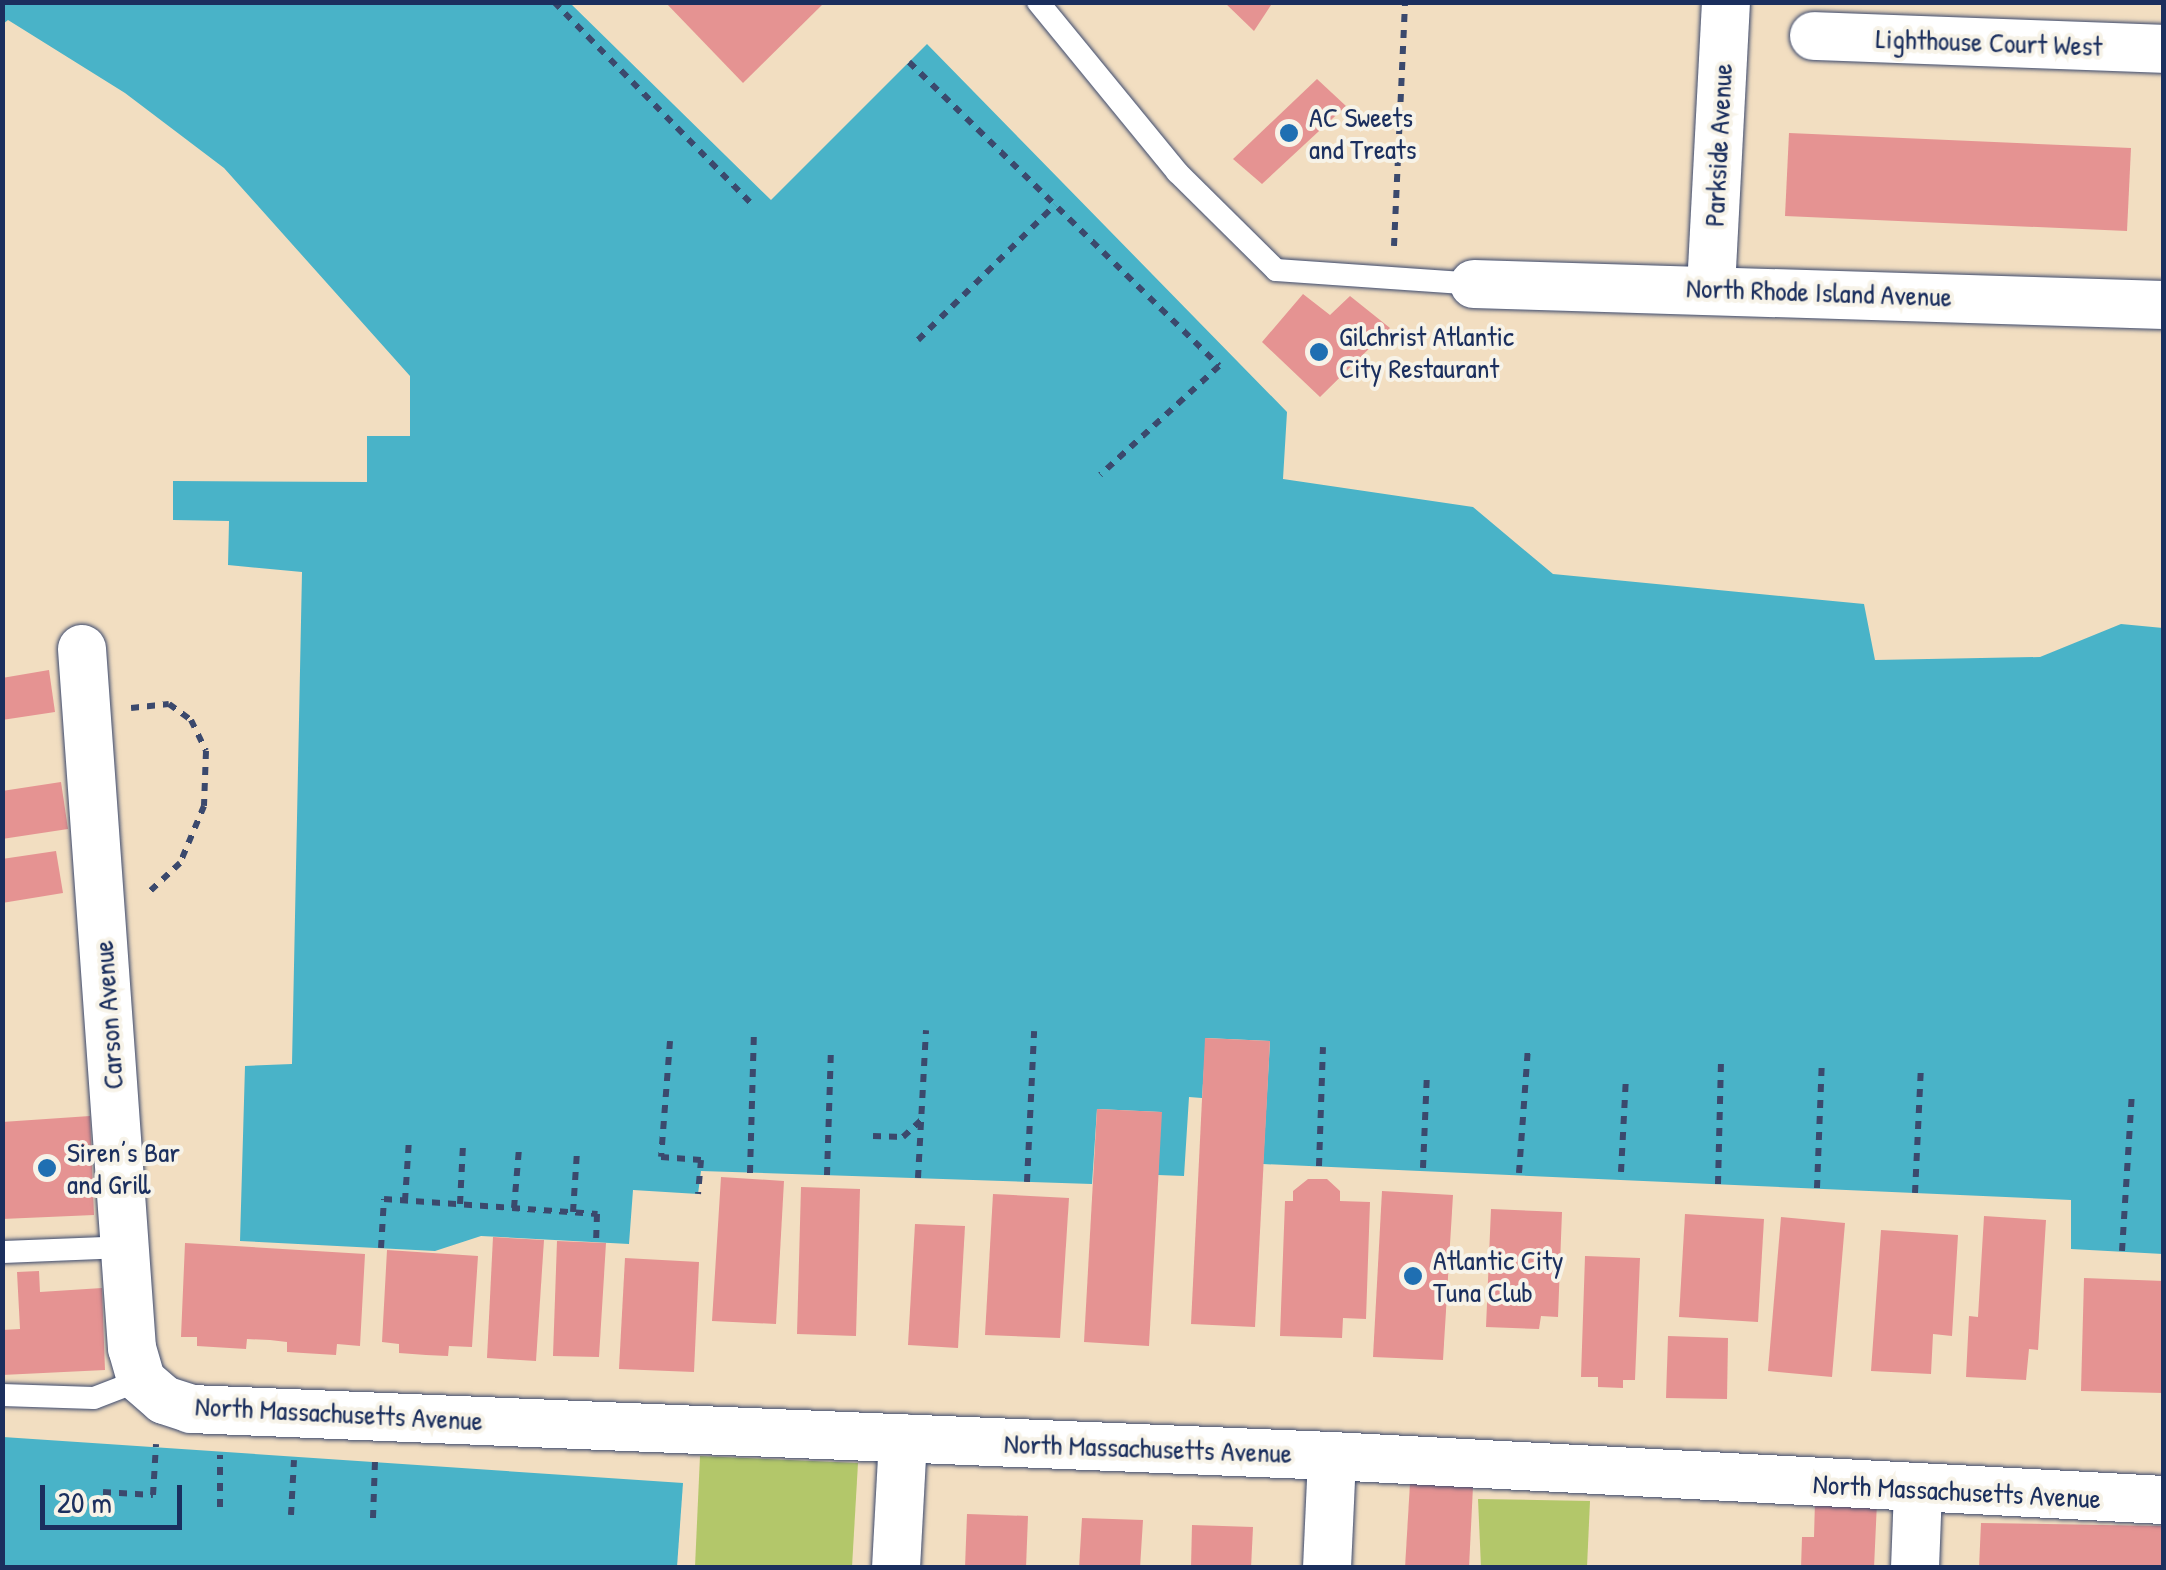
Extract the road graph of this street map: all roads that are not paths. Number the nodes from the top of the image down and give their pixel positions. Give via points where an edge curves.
1 (1038, 2) edge
2 (1726, 2) edge
3 (1973, 21) edge
4 (1814, 36) dead end
5 (2164, 49) edge
6 (1474, 284) joint
7 (1711, 288) junction
8 (2164, 304) edge
9 (82, 649) dead end
10 (125, 1247) junction
11 (2, 1252) edge
12 (140, 1380) junction
13 (2, 1395) edge
14 (903, 1438) junction
15 (1332, 1456) junction
16 (1918, 1491) junction
17 (2164, 1500) edge
18 (896, 1568) edge
19 (1327, 1568) edge
20 (1914, 1568) edge

1 - 6 lane via 1177,172 1276,270
2 - 7 street, Parkside Avenue
3 - 4 street, Lighthouse Court West
3 - 5 street, Lighthouse Court West
6 - 7 street, North Rhode Island Avenue
7 - 8 street, North Rhode Island Avenue
9 - 10 street, Carson Avenue
10 - 11 lane
10 - 12 street, Carson Avenue
12 - 13 lane via 94,1398
12 - 14 street, North Massachusetts Avenue via 164,1400 191,1408
14 - 15 street, North Massachusetts Avenue
14 - 18 street
15 - 16 street, North Massachusetts Avenue
15 - 19 street
16 - 17 street, North Massachusetts Avenue
16 - 20 street

